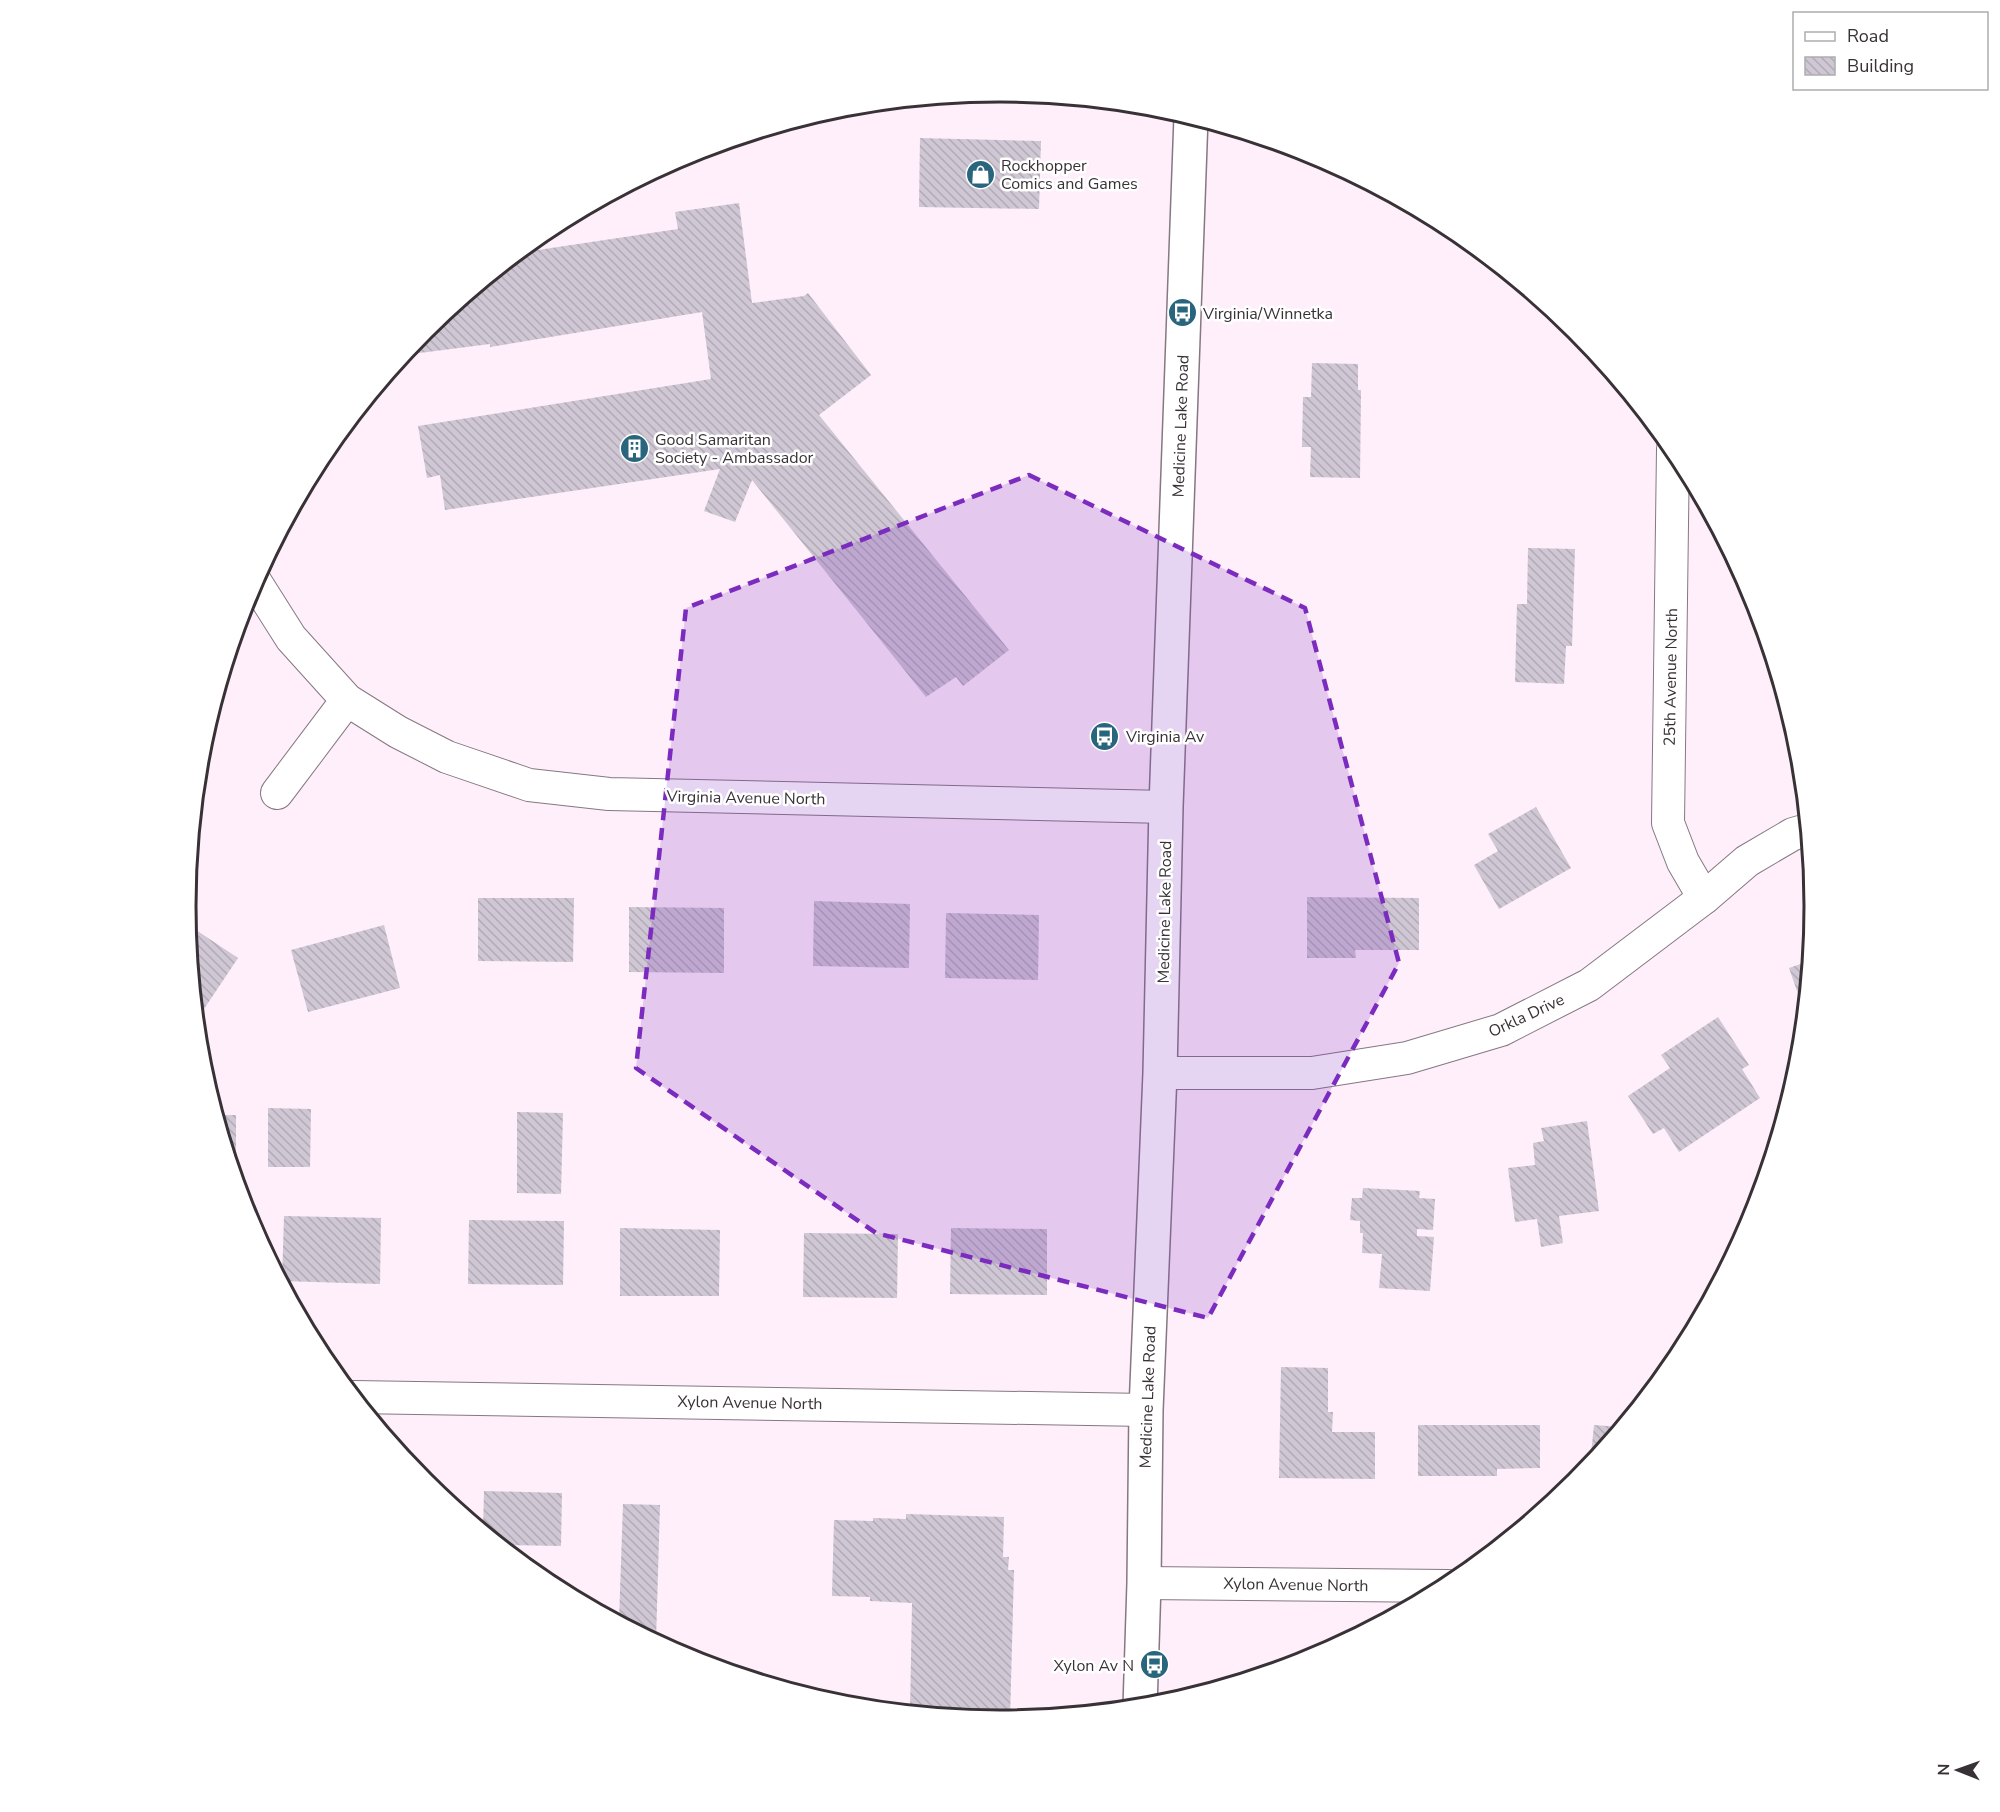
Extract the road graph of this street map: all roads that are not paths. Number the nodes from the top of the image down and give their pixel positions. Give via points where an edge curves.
1 (1191, 125) edge
2 (1673, 465) edge
3 (261, 590) edge
4 (346, 700) junction
5 (277, 793) dead end
6 (1166, 807) junction
7 (1800, 832) edge
8 (1704, 898) junction
9 (1160, 1073) junction
10 (364, 1397) edge
11 (1146, 1410) junction
12 (1144, 1583) junction
13 (1429, 1586) edge
14 (1140, 1698) edge

1 - 6 street, Medicine Lake Road
2 - 8 street, 25th Avenue North via 1668,823 1683,862
3 - 4 street, Virginia Avenue North via 291,638
4 - 5 street
4 - 6 street, Virginia Avenue North via 447,757 529,786 609,794
6 - 9 street, Medicine Lake Road
7 - 8 street, Orkla Drive via 1747,861
8 - 9 street, Orkla Drive via 1589,985 1501,1030 1407,1058 1312,1073
9 - 11 street, Medicine Lake Road
10 - 11 street, Xylon Avenue North
11 - 12 street, Medicine Lake Road
12 - 13 street, Xylon Avenue North
12 - 14 street, Medicine Lake Road

